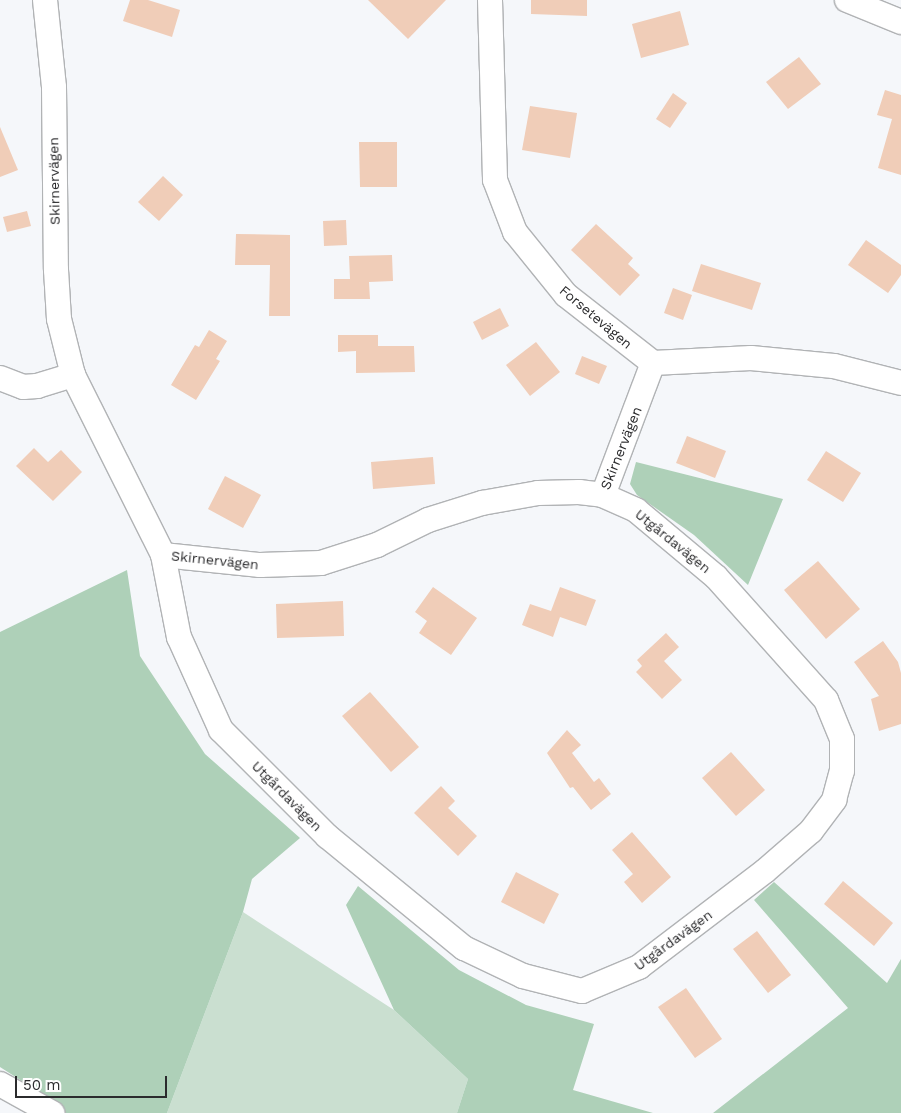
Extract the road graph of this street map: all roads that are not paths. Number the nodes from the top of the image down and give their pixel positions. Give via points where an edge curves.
1 (45, 0) edge
2 (490, 0) edge
3 (847, 0) edge
4 (901, 22) edge
5 (653, 364) junction
6 (73, 375) junction
7 (0, 378) edge
8 (901, 383) edge
9 (603, 495) junction
10 (163, 555) junction
11 (0, 1084) edge
12 (52, 1113) edge

1 - 6 street, Skirnervägen via 54,87 59,319
2 - 5 street, Forsetevägen via 491,135 495,180 503,208 515,232 566,295
3 - 4 street
5 - 8 street via 751,358 834,366
5 - 9 street, Skirnervägen
6 - 7 street via 30,387
6 - 10 street, Skirnervägen
9 - 10 street, Skirnervägen via 538,493 482,503 428,520 377,545 321,563 260,565
9 - 10 street, Utgårdavägen via 636,510 716,577 826,700 842,739 842,771 834,800 811,831 765,871 639,967 582,991 523,976 464,948 327,836 221,730 180,637
11 - 12 street

